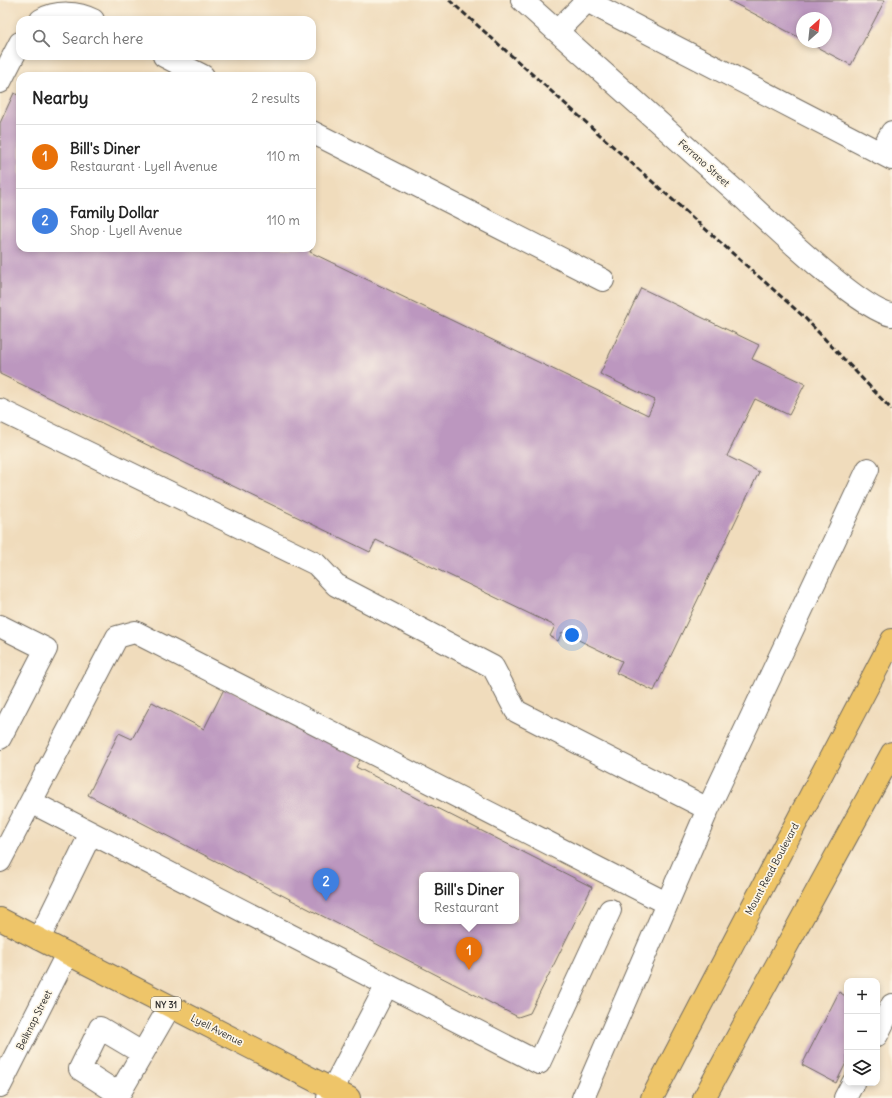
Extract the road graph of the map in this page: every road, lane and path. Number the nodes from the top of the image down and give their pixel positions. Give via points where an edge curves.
1 (522, 0) edge
2 (52, 16) edge
3 (79, 16) edge
4 (557, 31) junction
5 (16, 51) edge
6 (172, 60) edge
7 (195, 72) edge
8 (0, 82) edge
9 (892, 132) edge
10 (316, 134) edge
11 (886, 156) edge
12 (603, 280) dead end
13 (892, 315) edge
14 (0, 410) edge
15 (868, 469) dead end
16 (0, 626) edge
17 (892, 640) edge
18 (0, 738) edge
19 (892, 753) edge
20 (31, 802) junction
21 (708, 809) junction
22 (91, 833) junction
23 (0, 861) edge
24 (666, 903) junction
25 (610, 910) dead end
26 (0, 919) edge
27 (39, 939) junction
28 (67, 954) junction
29 (388, 985) junction
30 (892, 1005) edge
31 (170, 1006) junction
32 (880, 1029) edge
33 (142, 1053) dead end
34 (6, 1060) edge
35 (0, 1086) edge
36 (852, 1086) edge
37 (337, 1095) edge
38 (583, 1098) edge
39 (652, 1098) edge
40 (704, 1098) edge
41 (846, 1098) edge

1 - 4 street, Ferrano Street
2 - 3 street
4 - 11 street via 588,1
4 - 13 street, Ferrano Street via 855,296 884,314
5 - 8 street
6 - 7 street
9 - 11 street
10 - 12 street
14 - 21 street via 316,564 336,585 493,667 516,711
15 - 21 street
16 - 18 street via 46,649
17 - 39 main road, Mount Read Boulevard
19 - 40 main road
20 - 22 street
20 - 23 street
20 - 24 street via 117,637 135,632
21 - 24 street
22 - 27 street
22 - 29 street
24 - 38 street
25 - 29 street via 539,1063
26 - 27 main road, Lyell Avenue / NY 31
27 - 28 main road, Lyell Avenue / NY 31
28 - 31 main road, Lyell Avenue / NY 31
28 - 34 street, Belknap Street
29 - 37 street
30 - 32 street
31 - 33 street
31 - 37 main road, Lyell Avenue / NY 31
34 - 35 street, Belknap Street
36 - 41 street

